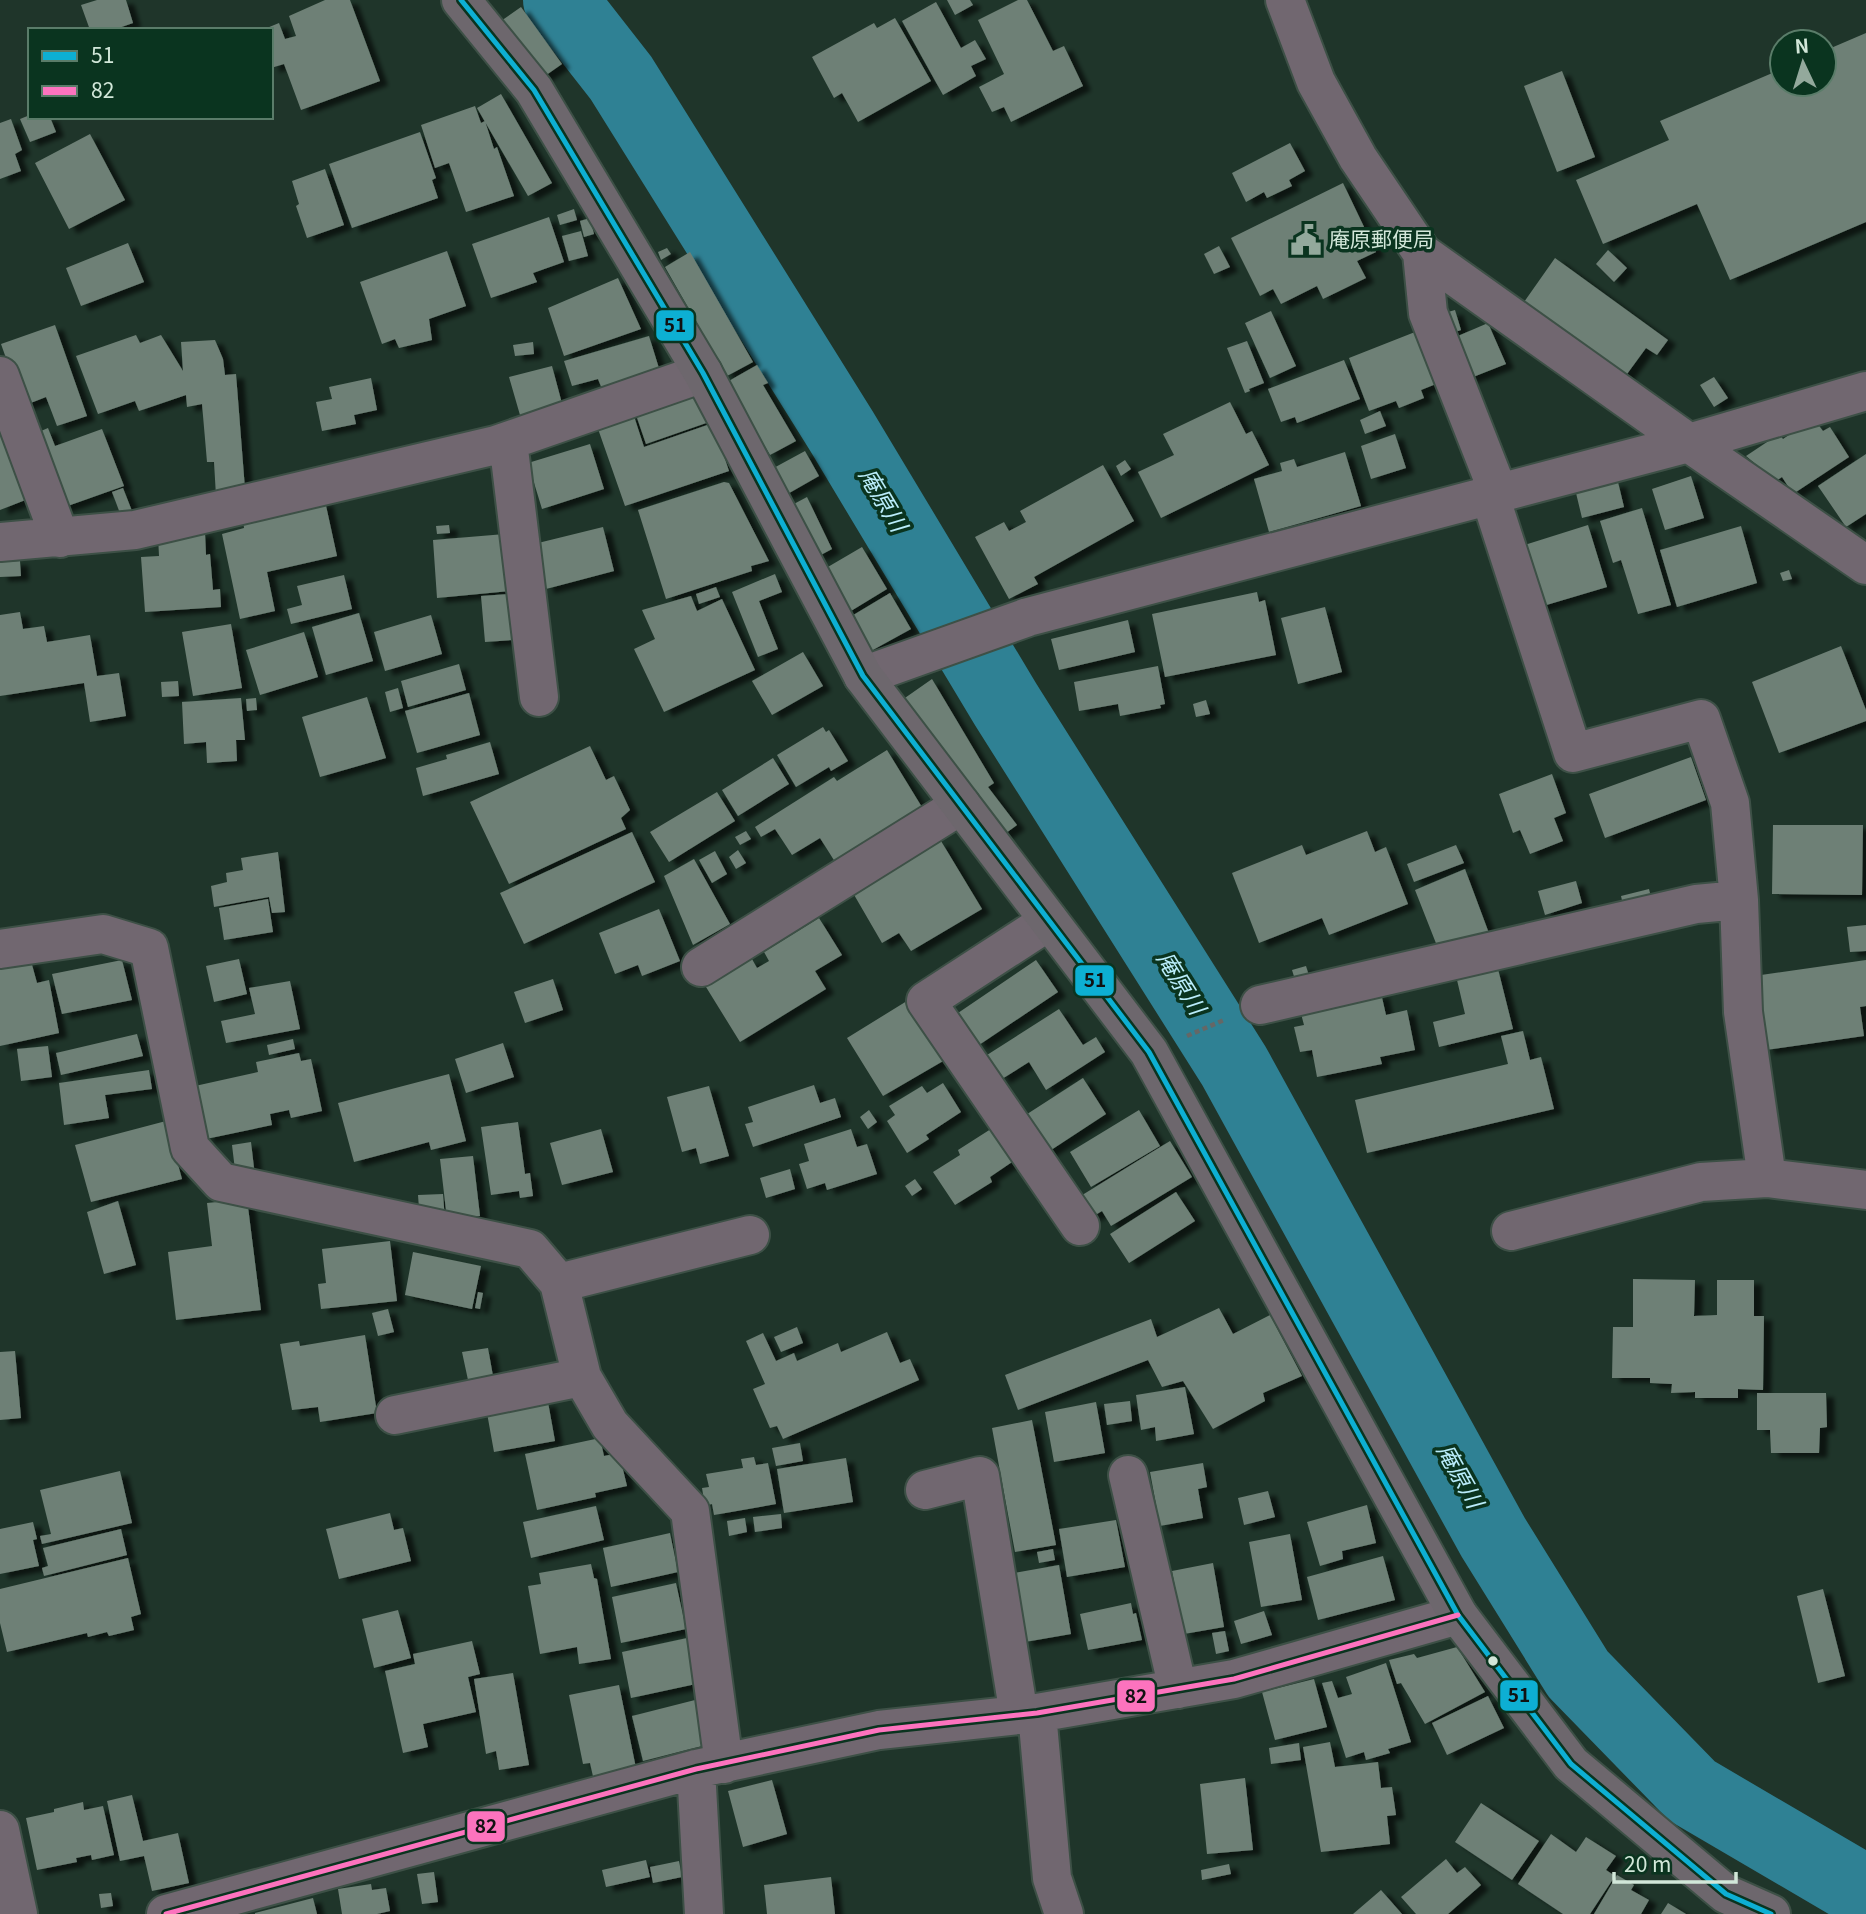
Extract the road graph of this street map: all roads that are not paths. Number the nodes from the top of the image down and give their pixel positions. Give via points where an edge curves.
1 (461, 0) edge
2 (1285, 0) edge
3 (1422, 253) junction
4 (703, 373) junction
5 (0, 376) edge
6 (1866, 391) edge
7 (508, 441) junction
8 (1689, 443) junction
9 (1495, 495) junction
10 (60, 538) junction
11 (0, 542) edge
12 (1866, 565) edge
13 (863, 676) junction
14 (539, 697) dead end
15 (961, 805) junction
16 (1739, 900) junction
17 (1049, 921) junction
18 (0, 949) edge
19 (701, 967) dead end
20 (1260, 1005) road end
21 (1767, 1178) junction
22 (1866, 1190) edge
23 (1080, 1226) dead end
24 (1511, 1231) dead end
25 (750, 1235) dead end
26 (559, 1283) junction
27 (582, 1377) junction
28 (395, 1415) dead end
29 (1128, 1475) dead end
30 (925, 1490) dead end
31 (1458, 1615) junction
32 (1178, 1689) junction
33 (1028, 1714) junction
34 (710, 1766) junction
35 (0, 1830) edge
36 (19, 1914) edge
37 (166, 1914) edge
38 (704, 1914) edge
39 (1063, 1914) edge
40 (1771, 1914) edge

1 - 4 main road via 534,90
2 - 3 street via 1316,82 1358,158
3 - 8 street
3 - 9 street via 1428,313
4 - 7 street
4 - 13 main road
5 - 10 street
6 - 8 street
7 - 10 street via 135,530
7 - 14 street
8 - 9 street
8 - 12 street
9 - 13 street via 1028,617
9 - 16 street via 1573,753 1701,719 1730,803
10 - 11 street
13 - 15 main road
15 - 17 main road
15 - 19 street
16 - 20 street via 1696,904
16 - 21 street via 1743,1012
17 - 23 street via 926,1001
17 - 31 main road via 1149,1052
18 - 26 street via 103,934 149,948 190,1148 221,1182 530,1249
21 - 22 street
21 - 24 street via 1701,1182
25 - 26 street
26 - 27 street
27 - 28 street
27 - 34 street via 610,1426 690,1511
29 - 32 street
30 - 33 street via 980,1476
31 - 32 street via 1234,1679
31 - 40 main road via 1571,1765 1726,1894
32 - 33 street
33 - 34 street via 879,1730
33 - 39 street via 1052,1878
34 - 37 street
34 - 38 street
35 - 36 street

